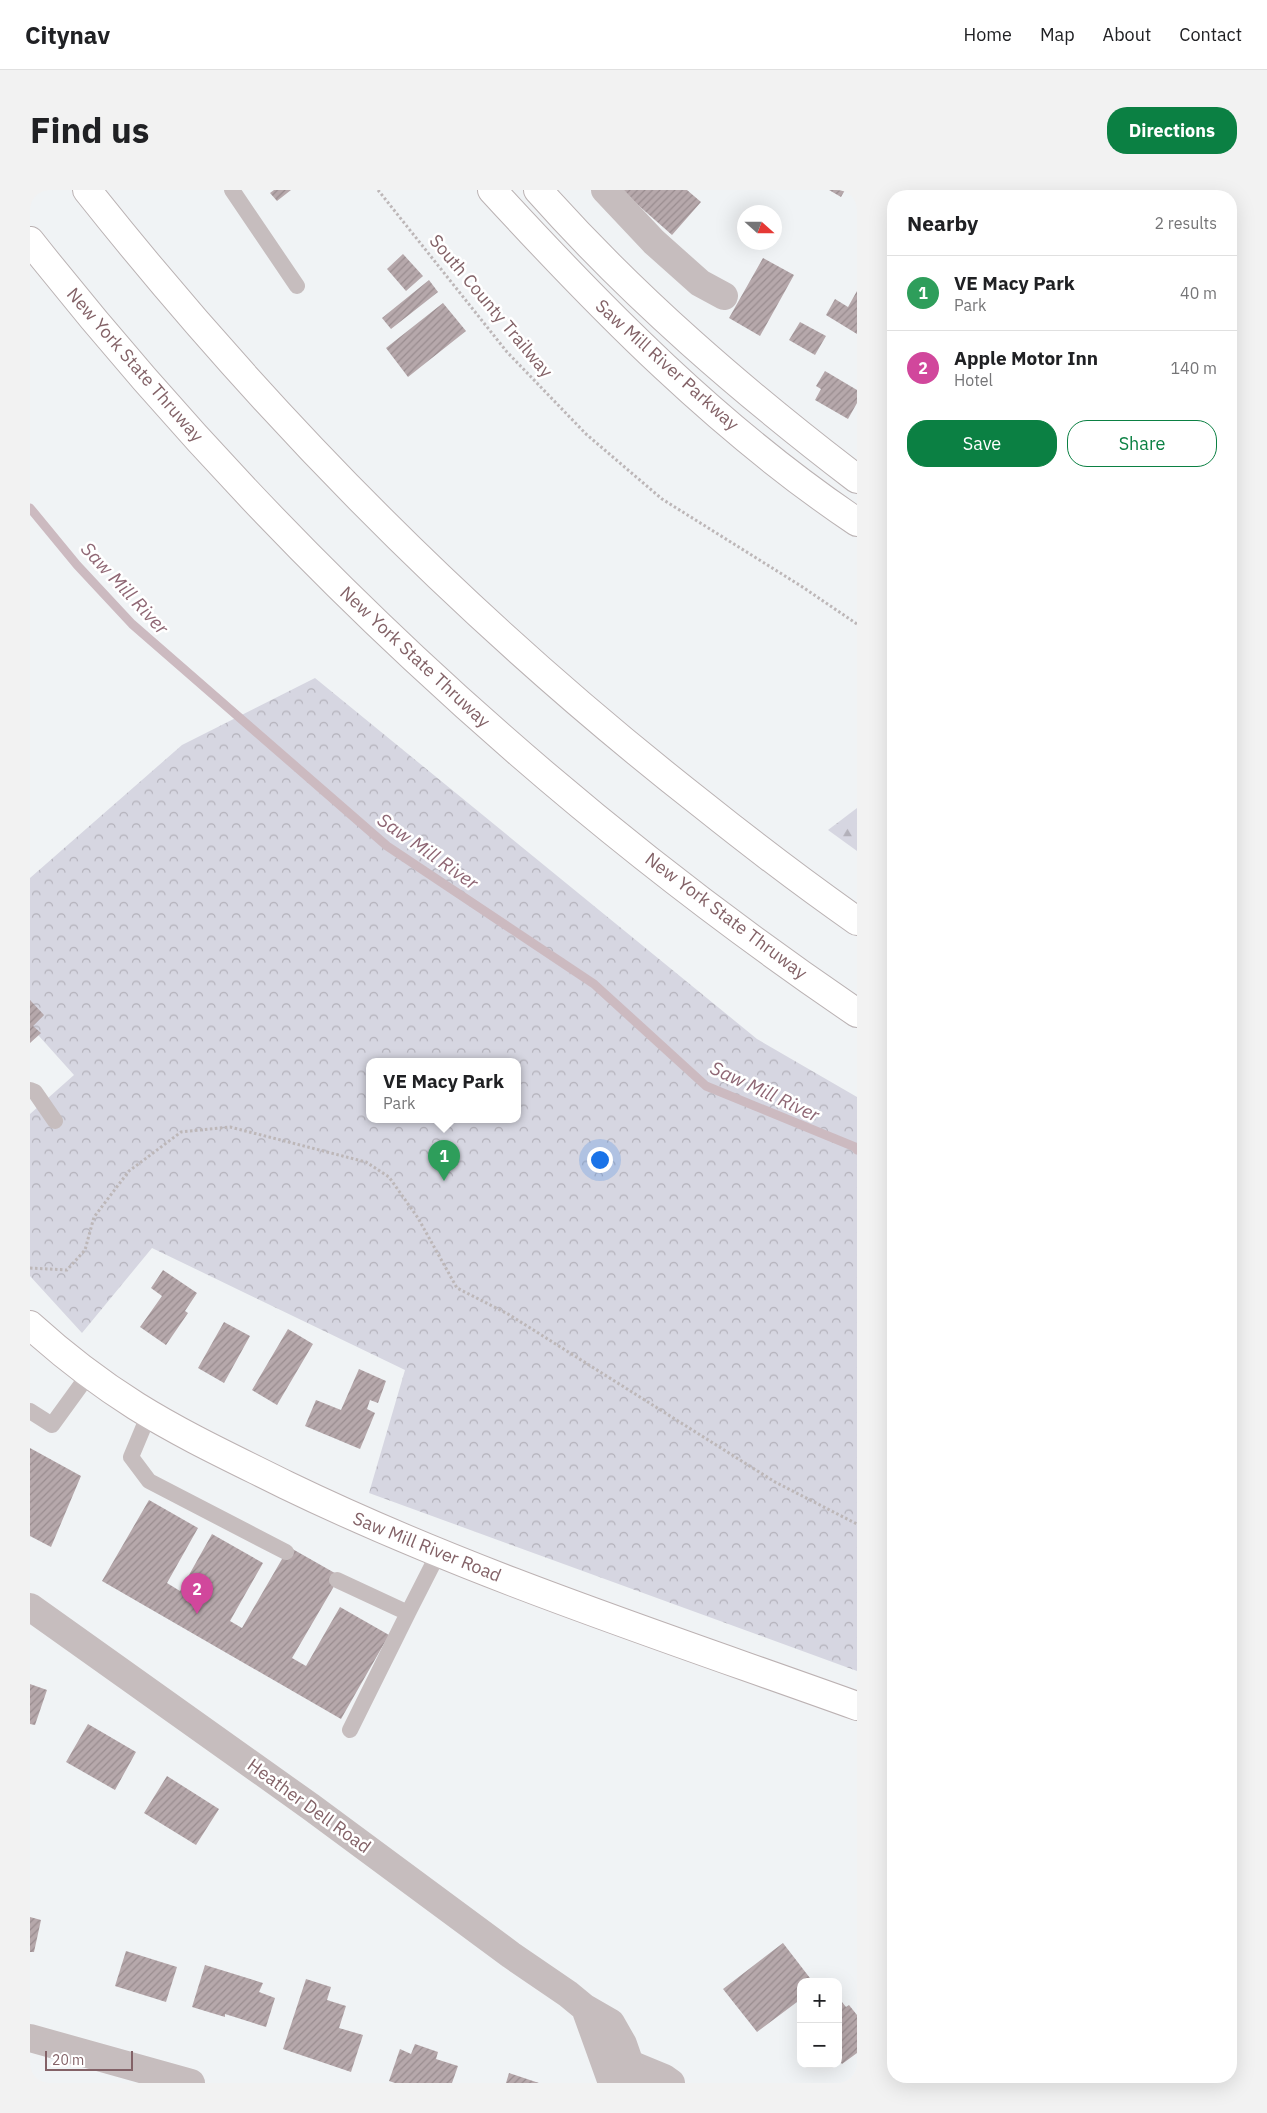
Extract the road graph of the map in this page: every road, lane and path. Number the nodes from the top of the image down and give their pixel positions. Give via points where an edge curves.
1 (87, 190) edge
2 (232, 190) edge
3 (378, 190) edge
4 (492, 190) edge
5 (538, 190) edge
6 (605, 190) edge
7 (30, 241) edge
8 (297, 286) dead end
9 (724, 296) dead end
10 (857, 478) edge
11 (857, 522) edge
12 (857, 624) edge
13 (857, 921) edge
14 (857, 1012) edge
15 (30, 1090) edge
16 (54, 1121) dead end
17 (30, 1268) edge
18 (30, 1325) edge
19 (89, 1374) junction
20 (30, 1411) edge
21 (149, 1414) junction
22 (857, 1524) edge
23 (286, 1552) dead end
24 (439, 1552) junction
25 (338, 1580) dead end
26 (30, 1608) edge
27 (408, 1614) junction
28 (857, 1706) edge
29 (350, 1730) dead end
30 (30, 2038) edge
31 (624, 2077) edge
32 (191, 2083) edge
33 (671, 2083) edge

1 - 13 main road via 200,328 344,484 420,559 506,640 645,759
2 - 8 lane
3 - 12 path, South County Trailway via 507,352 586,434 662,499
4 - 11 main road, Saw Mill River Parkway via 614,319 690,390 770,457
5 - 10 main road, Saw Mill River Parkway via 629,285 706,358
6 - 9 street via 654,242 700,283
7 - 14 main road, New York State Thruway via 200,441 347,594 424,668 526,758 665,872 751,938
15 - 16 lane via 35,1092
17 - 22 path via 67,1270 85,1250 94,1217 129,1171 180,1132 230,1127 366,1162 388,1177 418,1218 457,1288 508,1314 776,1482
18 - 19 main road, Saw Mill River Road
19 - 20 lane via 52,1425
19 - 21 main road, Saw Mill River Road
21 - 23 lane via 131,1457 149,1481
21 - 24 main road, Saw Mill River Road via 212,1449 353,1517
24 - 27 lane
24 - 28 main road, Saw Mill River Road via 490,1574
25 - 27 lane
26 - 31 street, Heather Dell Road via 568,1994 585,2008
27 - 29 lane
30 - 32 street
31 - 33 street via 664,2078

